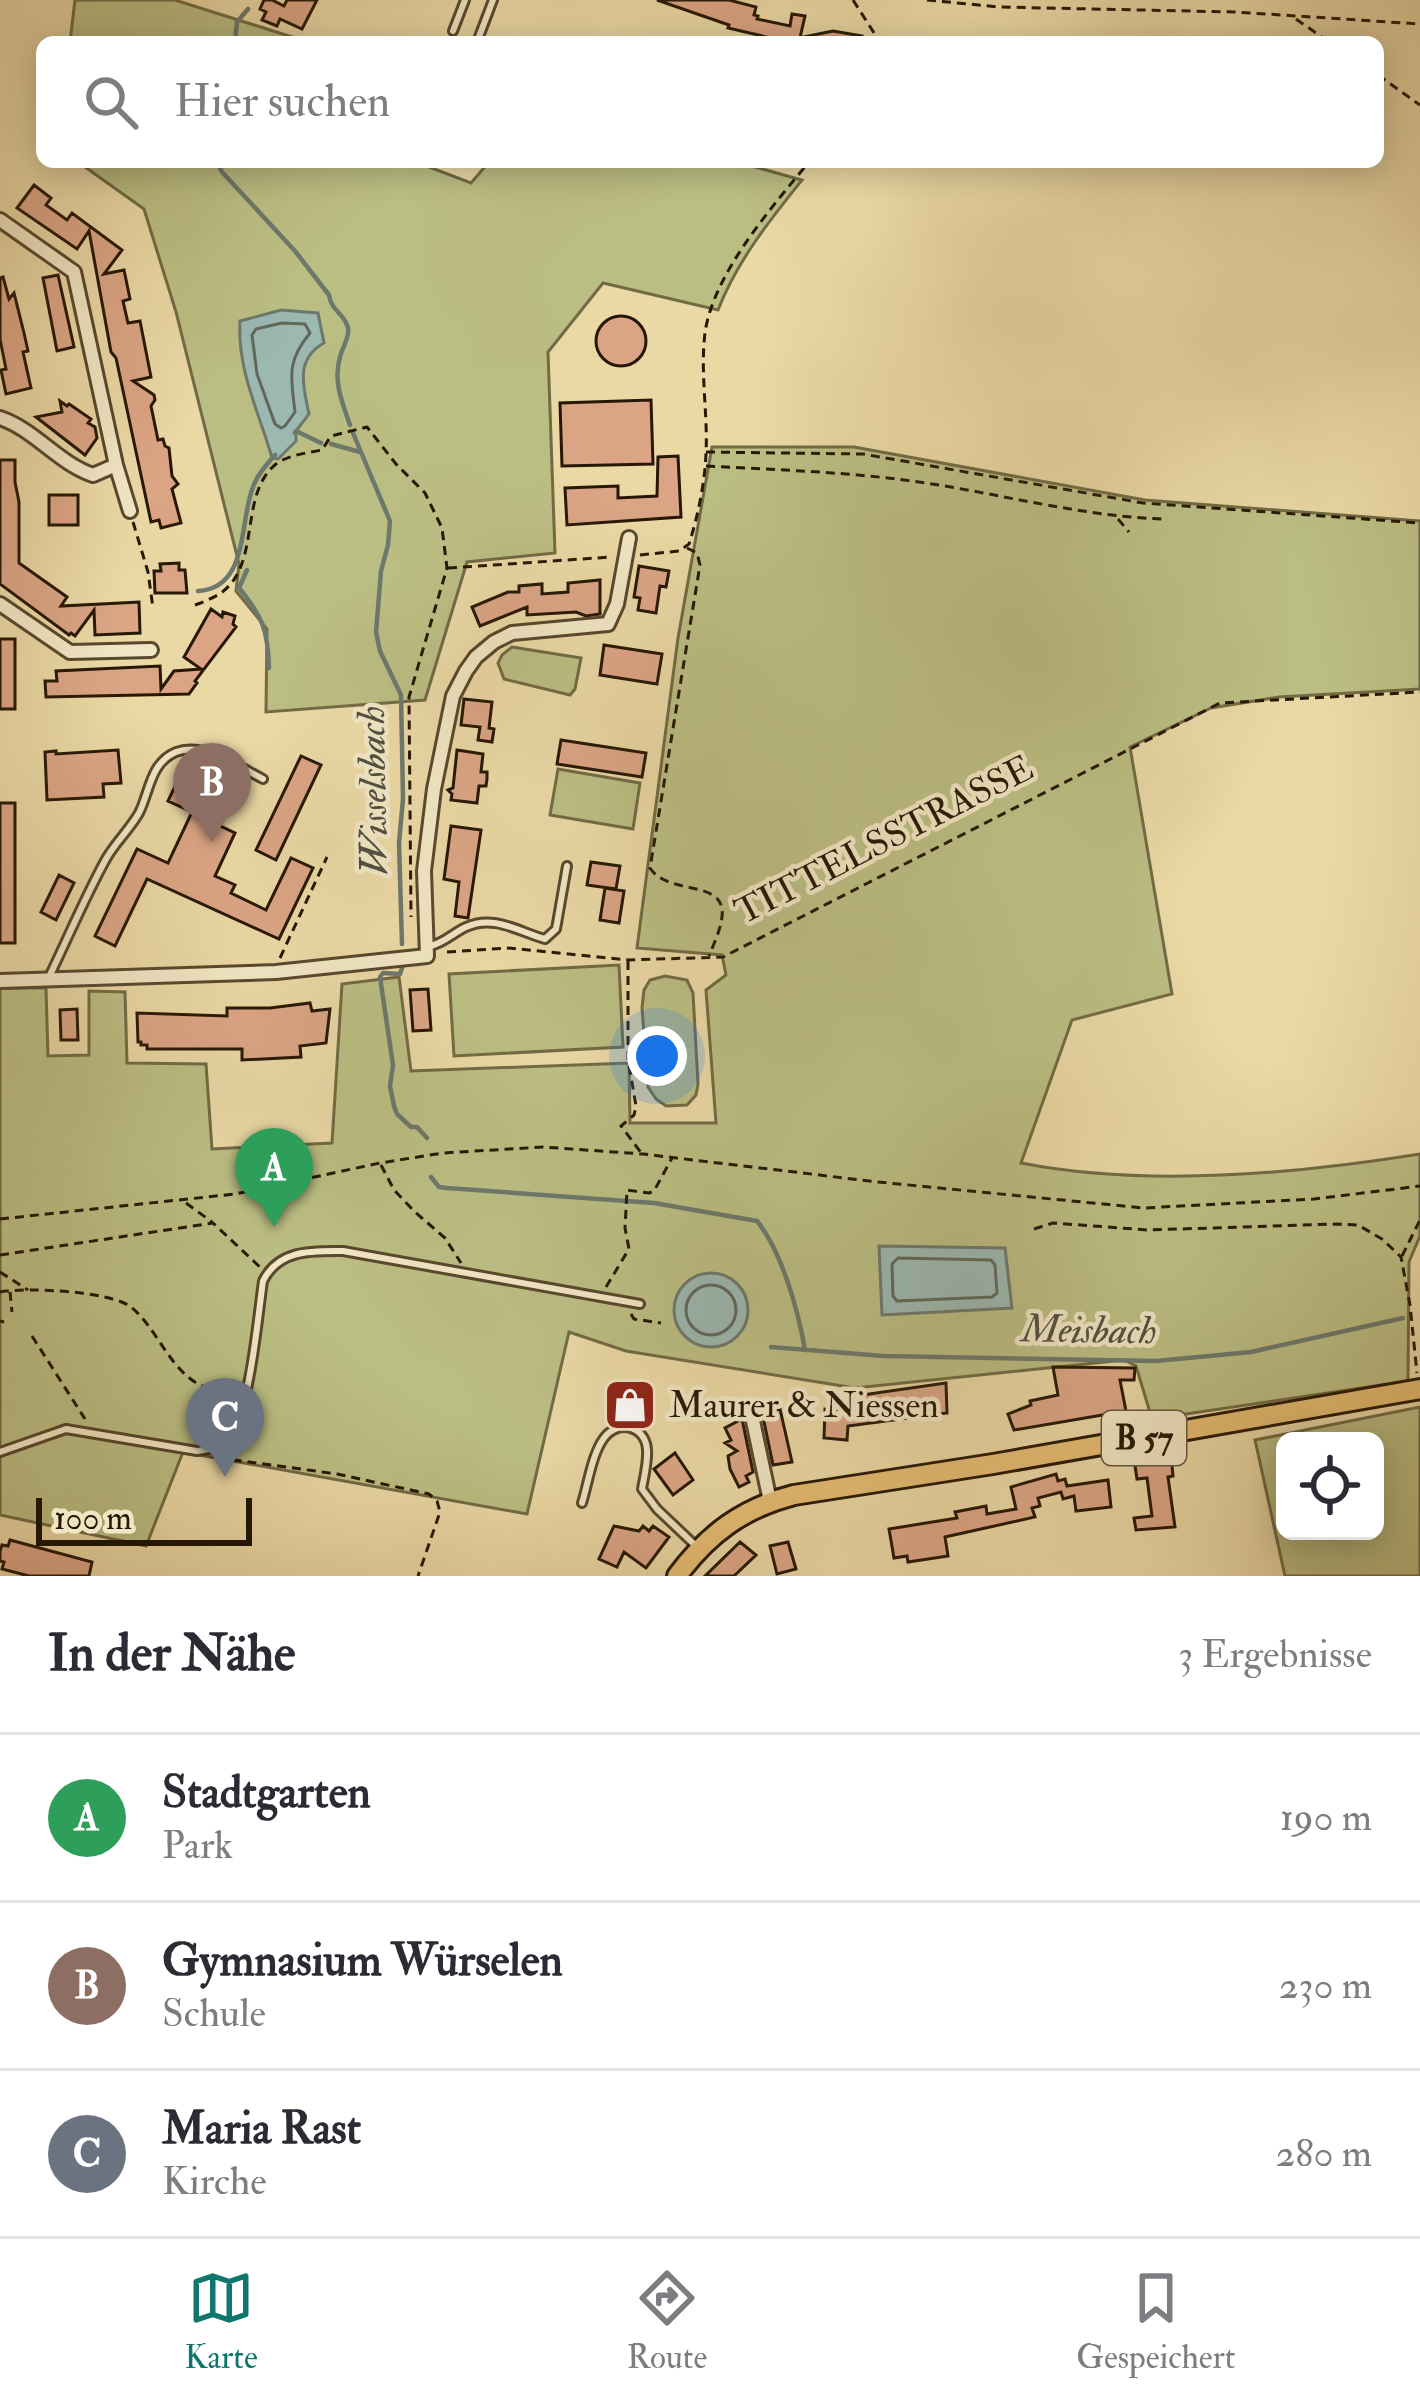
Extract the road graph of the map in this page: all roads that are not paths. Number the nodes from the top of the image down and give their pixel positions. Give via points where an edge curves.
1 (465, 0) edge
2 (493, 0) edge
3 (453, 31) dead end
4 (479, 36) edge
5 (0, 220) edge
6 (0, 418) edge
7 (116, 465) junction
8 (130, 511) road end
9 (629, 538) dead end
10 (0, 604) edge
11 (151, 650) dead end
12 (263, 779) dead end
13 (567, 866) dead end
14 (427, 952) junction
15 (48, 980) junction
16 (0, 981) edge
17 (640, 1304) dead end
18 (1419, 1389) edge
19 (750, 1407) dead end
20 (0, 1452) edge
21 (770, 1501) junction
22 (582, 1504) dead end
23 (700, 1549) junction
24 (677, 1576) edge

1 - 3 lane
2 - 4 lane
5 - 7 street via 74,272
6 - 7 street via 78,470 93,475
7 - 8 street
9 - 14 street via 608,624 512,633 476,657 453,696 424,871
10 - 11 street via 70,652
12 - 15 lane via 204,751 162,761
13 - 14 lane via 556,929 545,939 483,921
14 - 15 street via 276,972
15 - 16 street
17 - 20 lane via 307,1251 280,1259 263,1281 234,1432 213,1450 66,1429
18 - 21 main road, B 57
19 - 21 street
21 - 23 main road, B 57 via 740,1514
22 - 23 lane via 602,1441 632,1427 647,1450 642,1489
23 - 24 main road, B 57

